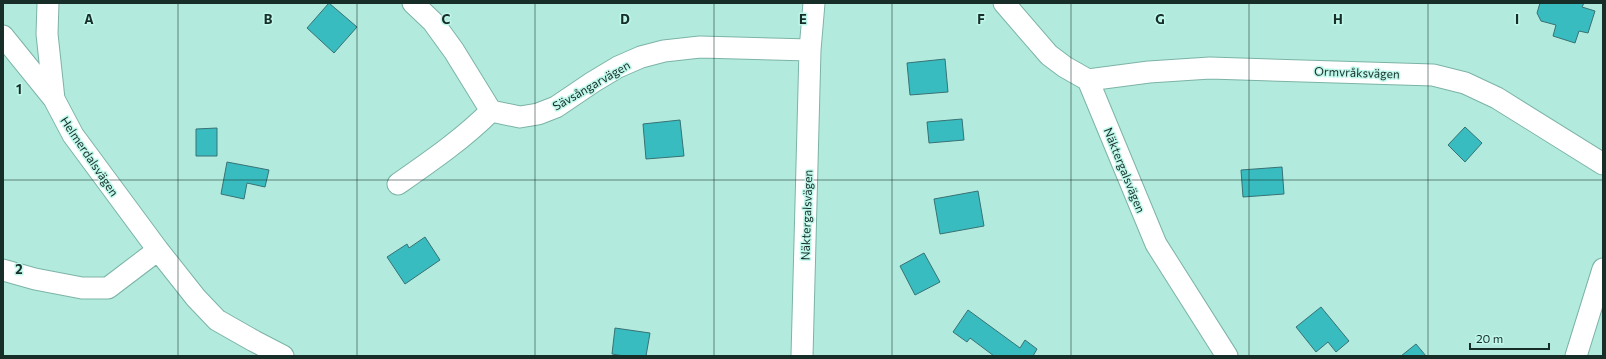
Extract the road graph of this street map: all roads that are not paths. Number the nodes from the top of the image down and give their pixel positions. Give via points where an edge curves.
1 (48, 3) edge
2 (413, 3) edge
3 (814, 3) edge
4 (1004, 3) edge
5 (3, 36) edge
6 (810, 50) junction
7 (1088, 80) junction
8 (54, 99) junction
9 (491, 111) junction
10 (1603, 164) edge
11 (398, 184) dead end
12 (158, 250) junction
13 (1603, 269) edge
14 (3, 270) edge
15 (1597, 306) edge
16 (283, 356) edge
17 (802, 356) edge
18 (1227, 356) edge
19 (1576, 356) edge

1 - 8 street, Helmerdalsvägen via 47,34
2 - 9 street via 433,22 454,51
3 - 6 street, Näktergalsvägen
4 - 7 street via 1049,55
5 - 8 street
6 - 9 street, Sävsångarvägen via 700,47 664,51 618,67 556,107 538,114 520,117
6 - 17 street, Näktergalsvägen
7 - 10 street, Ormvråksvägen via 1210,68 1433,75 1465,83 1497,98
7 - 18 street, Näktergalsvägen via 1156,244
8 - 12 street, Helmerdalsvägen via 73,135
9 - 11 street via 439,155
12 - 14 street via 108,288 82,288
12 - 16 street, Helmerdalsvägen via 217,320
13 - 15 street
15 - 19 street

